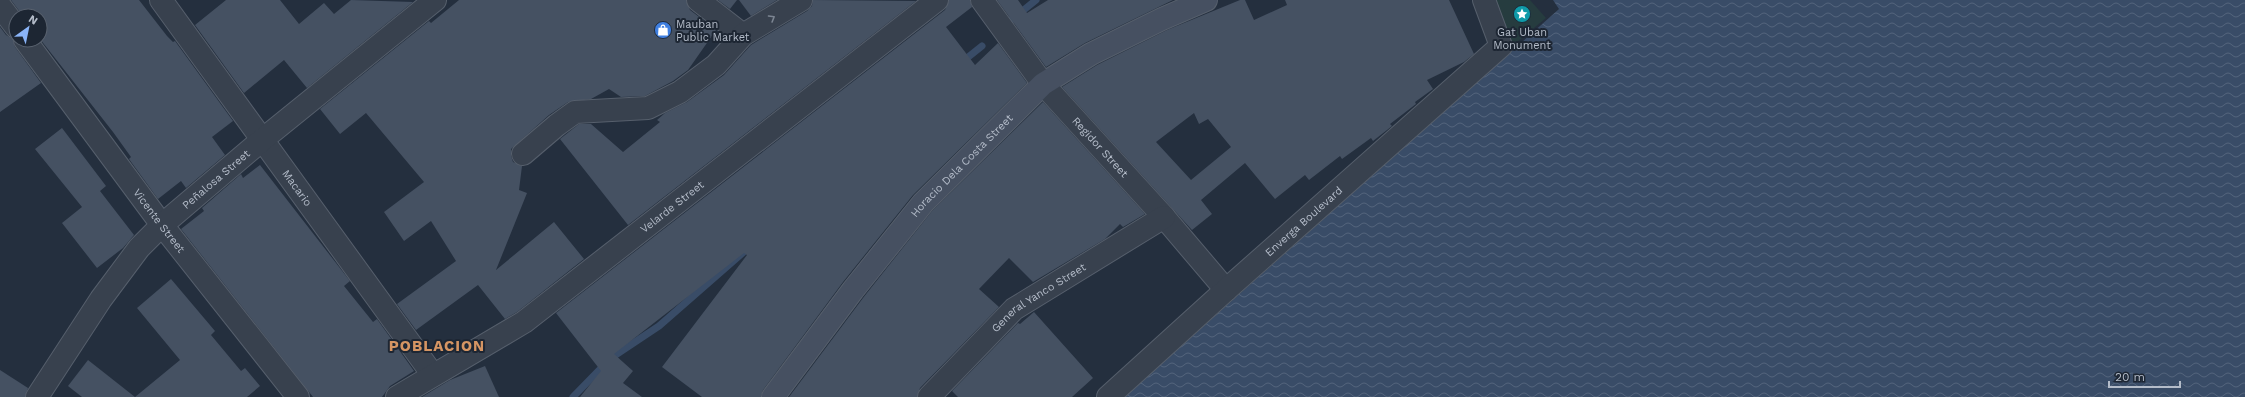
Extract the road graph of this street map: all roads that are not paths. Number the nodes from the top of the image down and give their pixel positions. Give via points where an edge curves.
1 (161, 0) edge
2 (435, 0) edge
3 (698, 0) edge
4 (801, 0) edge
5 (937, 0) edge
6 (982, 0) edge
7 (1206, 0) edge
8 (1484, 0) edge
9 (0, 6) edge
10 (8, 16) edge
11 (743, 35) junction
12 (31, 48) edge
13 (1043, 84) junction
14 (262, 140) junction
15 (523, 154) dead end
16 (1164, 217) junction
17 (162, 225) junction
18 (1226, 290) junction
19 (432, 375) junction
20 (399, 396) edge
21 (37, 397) edge
22 (298, 397) edge
23 (773, 397) edge
24 (929, 397) edge
25 (1108, 397) edge

1 - 14 street, Macario
2 - 14 street, Peñalosa Street
3 - 11 street
11 -> 4 street
5 - 19 street, Velarde Street via 524,322
6 - 13 street, Regidor Street
7 - 13 street, Horacio Dela Costa Street via 1091,54
8 - 18 street, Enverga Boulevard via 1501,46
9 - 10 street
11 - 15 street via 716,65 680,92 648,108 575,112
12 - 17 street, Vicente Street
13 - 16 street, Regidor Street
13 - 23 street, Horacio Dela Costa Street via 923,203 853,290
14 - 17 street, Peñalosa Street
14 - 19 street, Macario
16 - 18 street, Regidor Street
16 - 24 street, General Yanco Street via 1014,309
17 - 21 street, Peñalosa Street via 139,248 114,280
17 - 22 street, Vicente Street
18 - 25 street, Enverga Boulevard
19 - 20 street, Velarde Street

